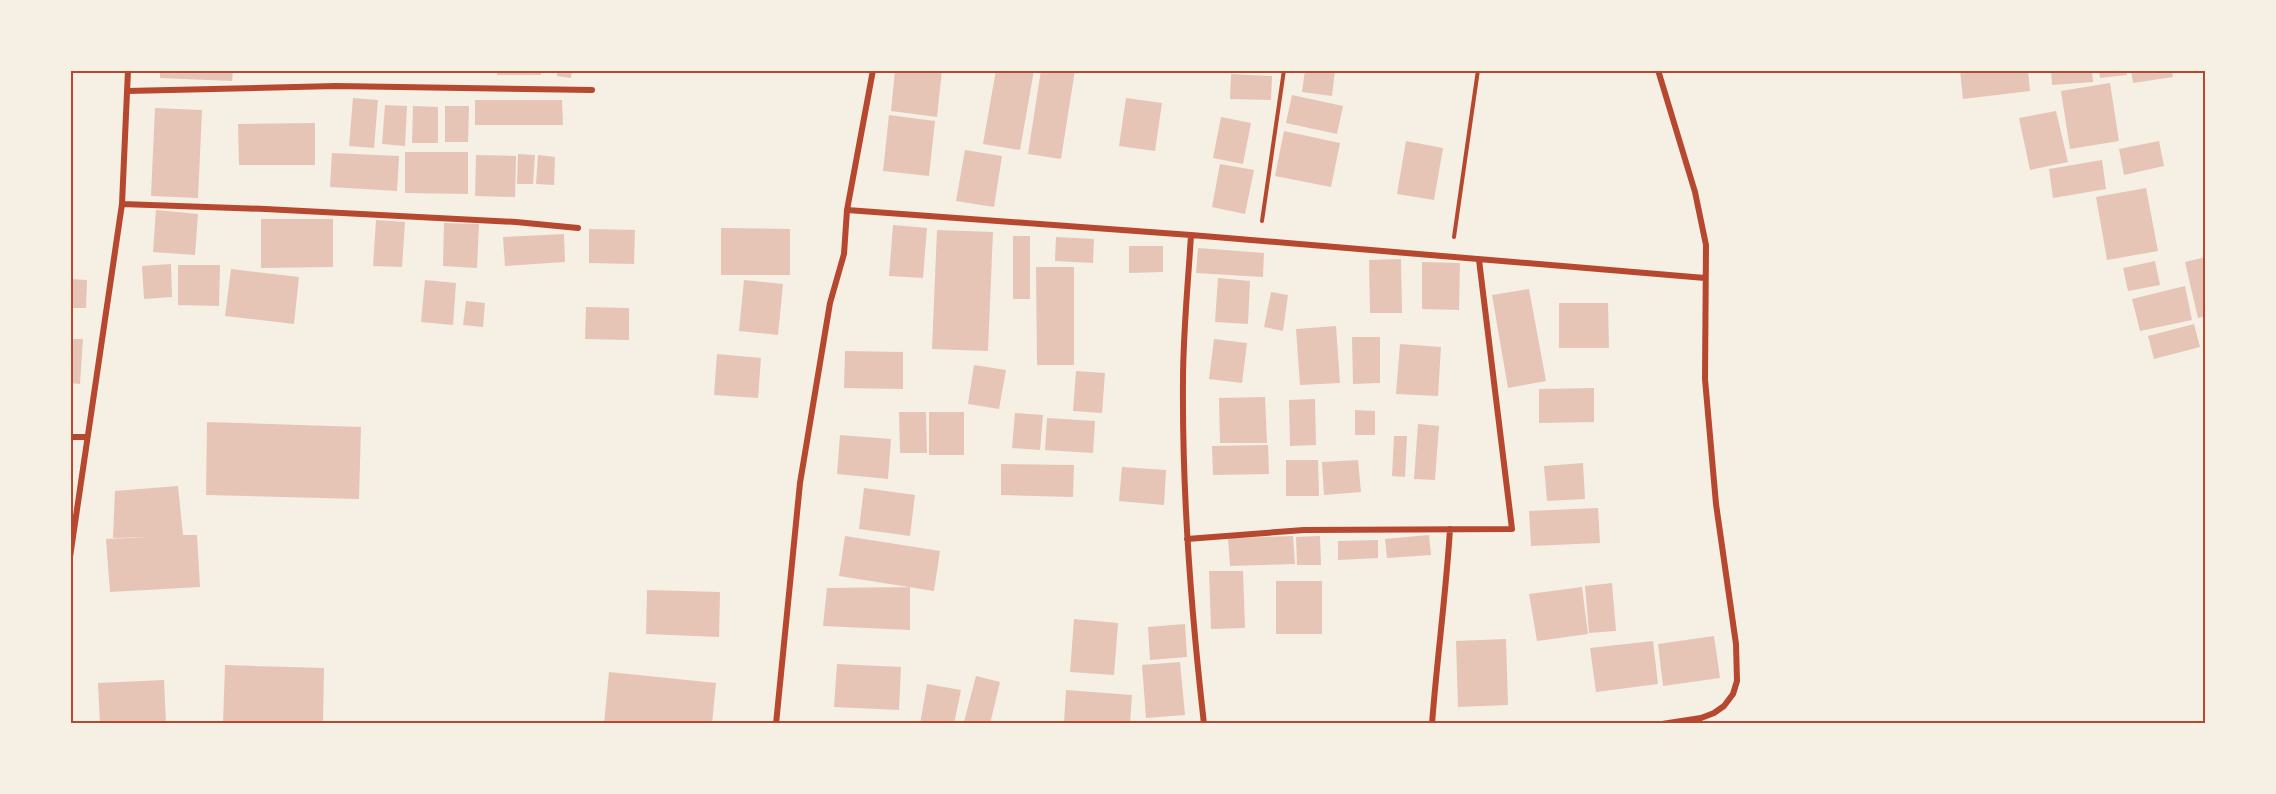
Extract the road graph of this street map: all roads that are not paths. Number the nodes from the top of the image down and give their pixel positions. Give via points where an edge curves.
1 (128, 70) edge
2 (873, 70) edge
3 (1658, 70) edge
4 (592, 90) dead end
5 (127, 91) junction
6 (122, 204) junction
7 (847, 210) junction
8 (578, 228) dead end
9 (1191, 235) junction
10 (1479, 260) junction
11 (1705, 278) junction
12 (70, 437) edge
13 (87, 437) junction
14 (1450, 529) junction
15 (1187, 539) junction
16 (70, 557) edge
17 (776, 723) edge
18 (1204, 723) edge
19 (1432, 723) edge
20 (1662, 723) edge

1 - 5 street
2 - 7 street
3 - 11 street via 1695,192 1706,246
4 - 5 street via 336,86
5 - 6 street
6 - 8 street via 505,221
6 - 13 street
7 - 9 street
7 - 17 street via 844,254 831,303 800,483
9 - 10 street
9 - 15 street via 1183,380
10 - 11 street
10 - 14 street via 1512,529
11 - 20 street via 1705,379 1737,681 1733,694 1714,712 1701,718
12 - 13 street
13 - 16 street
14 - 15 street via 1304,530
14 - 19 street
15 - 18 street

